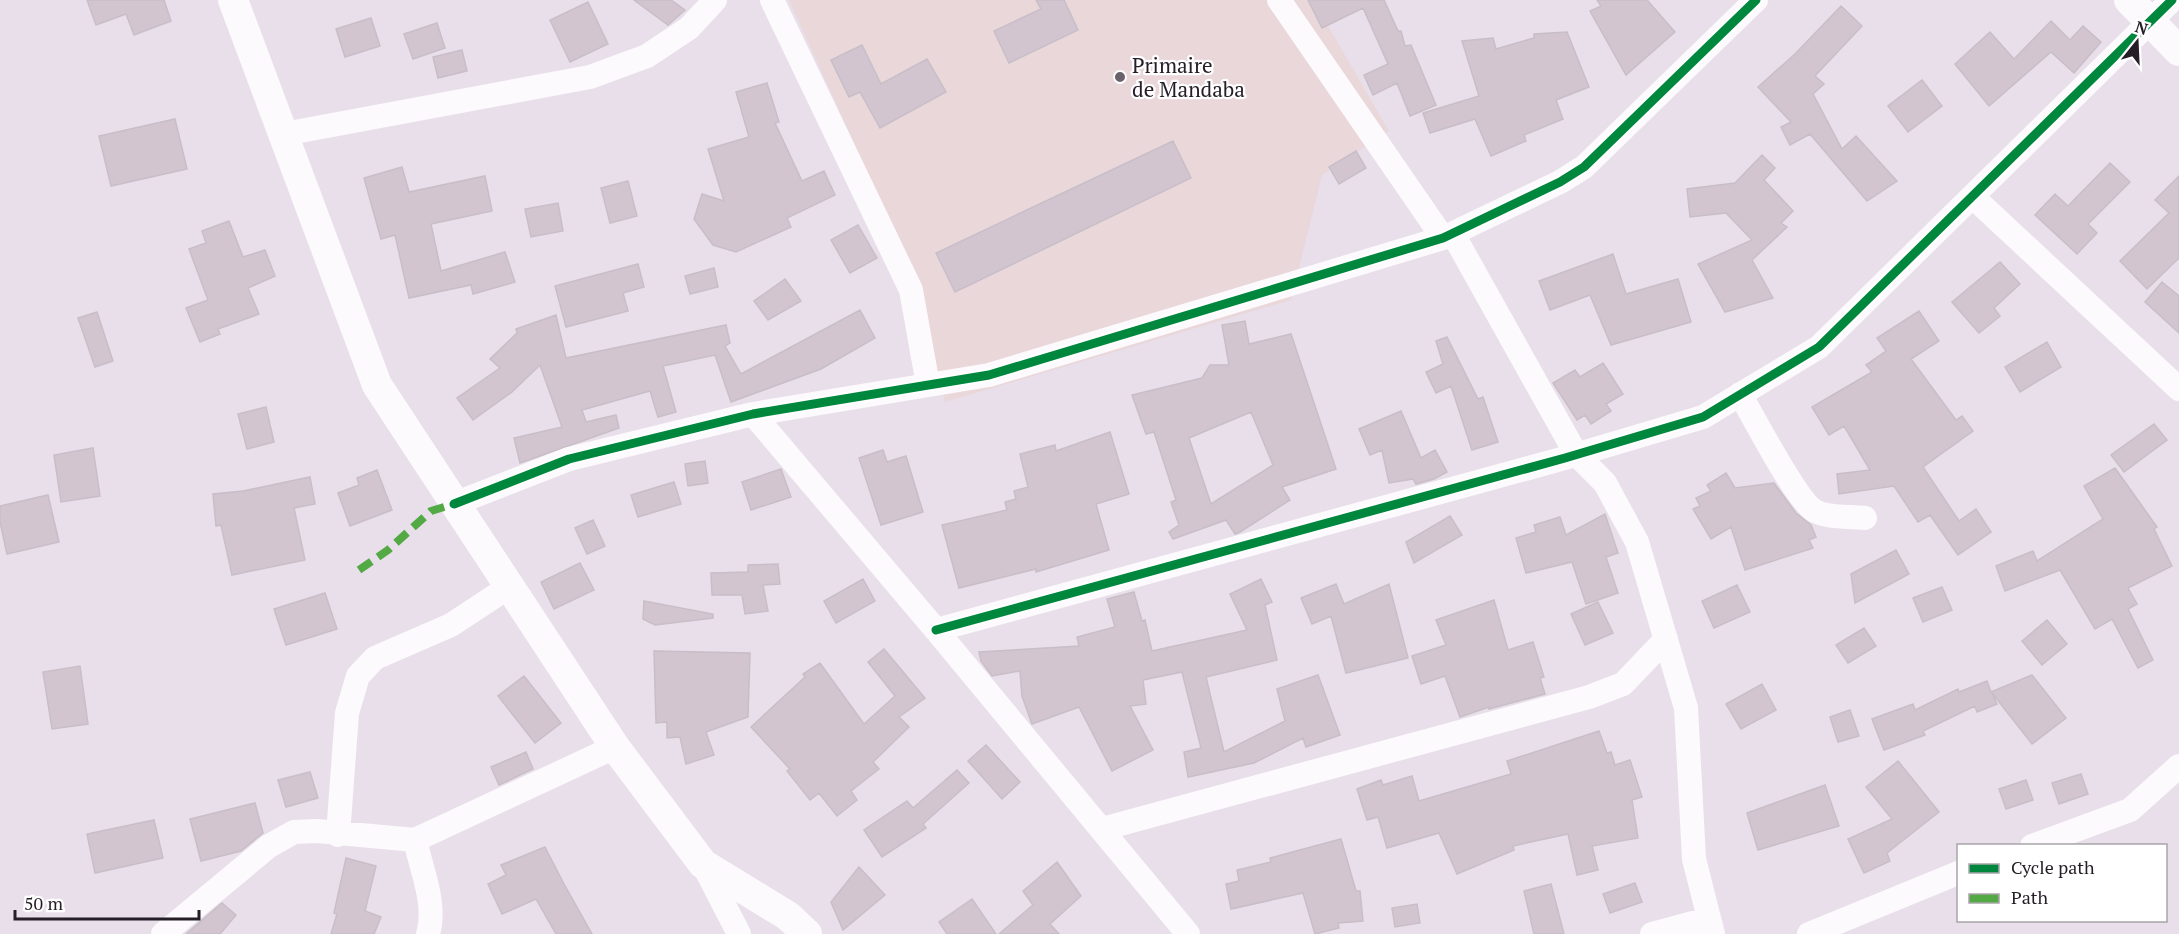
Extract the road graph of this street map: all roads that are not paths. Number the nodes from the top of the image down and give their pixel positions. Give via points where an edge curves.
1 (233, 0) edge
2 (716, 0) edge
3 (772, 0) edge
4 (1279, 0) edge
5 (1756, 0) edge
6 (2129, 0) edge
7 (2172, 0) edge
8 (2150, 22) junction
9 (2179, 51) edge
10 (284, 134) junction
11 (1973, 197) junction
12 (1448, 236) junction
13 (928, 385) junction
14 (2179, 389) edge
15 (1740, 394) junction
16 (753, 414) junction
17 (1576, 454) junction
18 (454, 504) junction
19 (1865, 518) dead end
20 (510, 586) junction
21 (936, 630) junction
22 (1666, 639) junction
23 (615, 747) junction
24 (2179, 766) edge
25 (1102, 829) junction
26 (338, 835) junction
27 (415, 840) junction
28 (2037, 844) edge
29 (703, 864) junction
30 (1957, 874) edge
31 (1710, 927) edge
32 (163, 934) edge
33 (428, 934) edge
34 (739, 934) edge
35 (807, 934) edge
36 (1188, 934) edge
37 (1652, 934) edge
38 (1809, 934) edge

1 - 10 street
2 - 10 street via 689,28 647,56 590,77
3 - 13 street via 911,290
4 - 12 street
5 - 12 street via 1584,167 1560,183
6 - 8 street
7 - 8 street
8 - 9 street
8 - 11 street
10 - 18 street via 377,385
11 - 14 street
11 - 15 street via 1820,346
12 - 13 street via 988,375
12 - 17 street
13 - 16 street
15 - 17 street via 1703,417
15 - 19 street via 1808,507 1819,513
16 - 18 street via 569,459
16 - 21 street
17 - 21 street
17 - 22 street via 1605,483 1637,542
18 - 20 street
20 - 23 street
20 - 26 street via 451,625 375,658 358,676 347,713
21 - 25 street
22 - 25 street via 1623,684 1589,697
22 - 31 street via 1686,708 1694,859
23 - 27 street
23 - 29 street
24 - 28 street via 2130,810
25 - 36 street
26 - 27 street
26 - 32 street via 294,832 269,846
27 - 33 street via 430,908
29 - 34 street
29 - 35 street via 788,916
30 - 38 street
31 - 37 street

